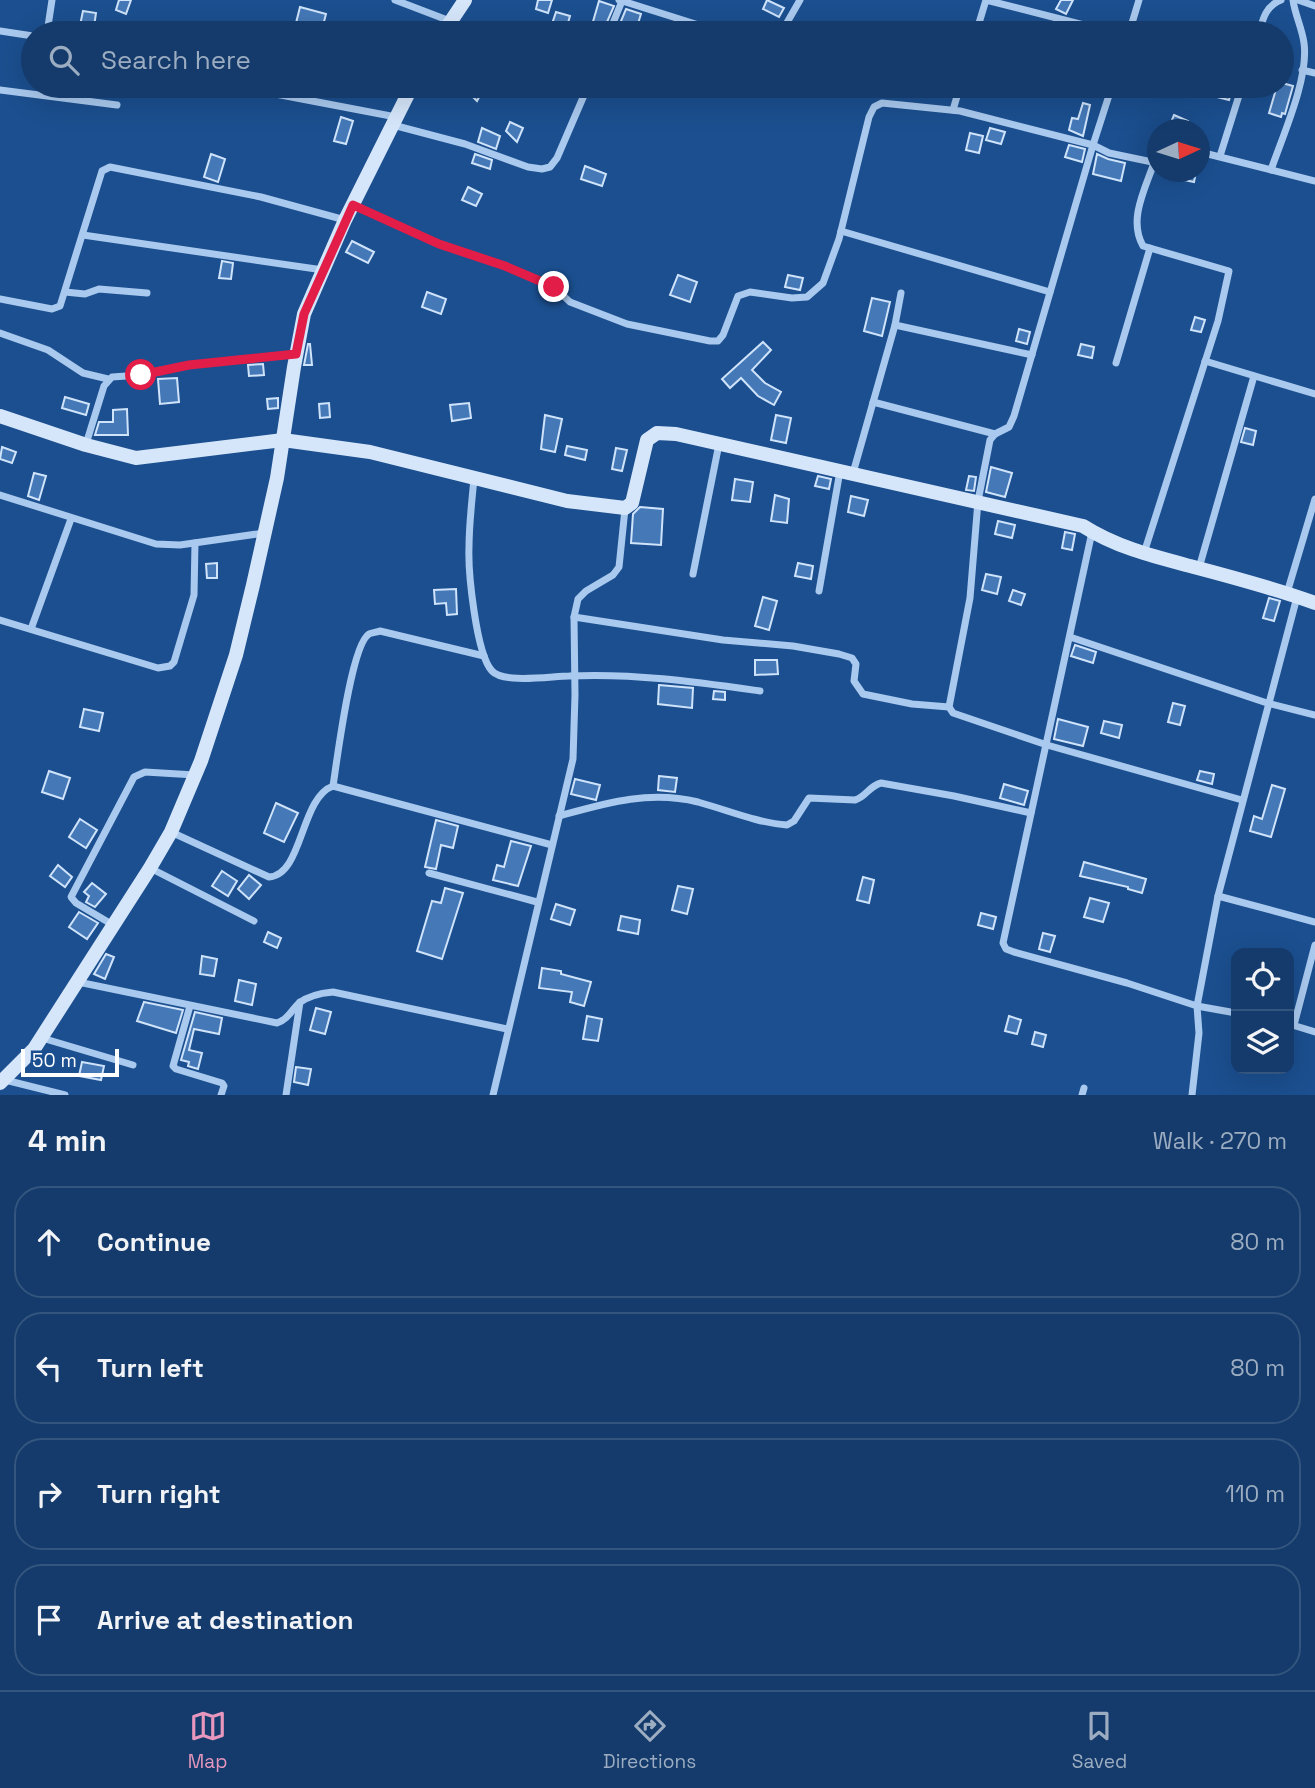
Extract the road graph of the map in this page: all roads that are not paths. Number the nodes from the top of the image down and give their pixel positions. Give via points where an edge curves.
1 (52, 0) edge
2 (395, 0) edge
3 (465, 0) edge
4 (620, 0) edge
5 (800, 0) edge
6 (1139, 0) edge
7 (1281, 0) edge
8 (1296, 0) edge
9 (1315, 6) edge
10 (49, 21) edge
11 (435, 21) edge
12 (451, 21) edge
13 (613, 21) edge
14 (686, 21) edge
15 (788, 21) edge
16 (980, 21) edge
17 (1068, 21) edge
18 (1133, 21) edge
19 (1263, 21) edge
20 (0, 31) edge
21 (21, 34) edge
22 (1302, 70) junction
23 (1315, 73) edge
24 (0, 90) edge
25 (21, 93) edge
26 (63, 98) edge
27 (289, 98) edge
28 (406, 98) edge
29 (583, 98) edge
30 (956, 98) edge
31 (1108, 98) edge
32 (1238, 98) edge
33 (117, 105) dead end
34 (953, 110) junction
35 (395, 121) junction
36 (1093, 145) junction
37 (1210, 154) edge
38 (1220, 156) junction
39 (1147, 161) edge
40 (1271, 170) junction
41 (1315, 181) edge
42 (1149, 182) edge
43 (353, 205) junction
44 (345, 220) junction
45 (841, 231) junction
46 (83, 235) junction
47 (1150, 248) junction
48 (323, 270) junction
49 (65, 292) junction
50 (1050, 292) junction
51 (147, 293) dead end
52 (901, 293) dead end
53 (0, 299) edge
54 (895, 325) junction
55 (0, 333) edge
56 (1032, 355) junction
57 (295, 360) junction
58 (1205, 360) junction
59 (1116, 363) dead end
60 (1254, 376) junction
61 (108, 379) junction
62 (1315, 394) edge
63 (873, 402) junction
64 (0, 416) edge
65 (995, 434) junction
66 (283, 440) junction
67 (719, 444) junction
68 (86, 445) junction
69 (847, 472) junction
70 (474, 477) junction
71 (0, 495) edge
72 (1315, 499) edge
73 (978, 501) junction
74 (625, 508) junction
75 (71, 519) junction
76 (1092, 532) junction
77 (264, 533) junction
78 (195, 543) junction
79 (1143, 554) junction
80 (1199, 568) junction
81 (693, 574) dead end
82 (819, 591) dead end
83 (1292, 595) junction
84 (1315, 603) edge
85 (574, 617) junction
86 (0, 620) edge
87 (31, 629) junction
88 (1070, 637) junction
89 (484, 656) junction
90 (575, 675) junction
91 (760, 691) dead end
92 (1267, 703) junction
93 (949, 707) junction
94 (1315, 715) edge
95 (1046, 745) junction
96 (195, 775) junction
97 (333, 786) junction
98 (1242, 800) junction
99 (1031, 813) junction
100 (559, 816) junction
101 (171, 832) junction
102 (552, 845) junction
103 (150, 868) junction
104 (429, 873) dead end
105 (1217, 897) junction
106 (537, 902) junction
107 (254, 921) dead end
108 (1315, 922) edge
109 (113, 925) junction
110 (1315, 945) edge
111 (77, 981) junction
112 (300, 1002) junction
113 (190, 1006) junction
114 (1197, 1006) junction
115 (1231, 1012) edge
116 (1294, 1014) edge
117 (1294, 1025) edge
118 (507, 1029) junction
119 (1315, 1032) edge
120 (41, 1038) junction
121 (132, 1065) dead end
122 (3, 1082) edge
123 (65, 1095) edge
124 (221, 1095) edge
125 (286, 1095) edge
126 (493, 1095) edge
127 (1192, 1095) edge

1 - 10 street
2 - 11 street
3 - 12 street
4 - 13 street
4 - 14 street
5 - 15 street
6 - 18 street
7 - 19 street via 1272,3
8 - 9 street
8 - 22 street via 1304,42
16 - 17 street via 986,0
20 - 21 street
22 - 23 street
22 - 40 street
24 - 25 street
26 - 33 street
27 - 35 street
28 - 35 street
29 - 35 street via 557,158 542,169
30 - 34 street
31 - 36 street
32 - 38 street
34 - 36 street
34 - 45 street via 892,102 874,107
35 - 43 street
36 - 39 street
36 - 50 street
37 - 38 street
38 - 40 street
40 - 41 street
42 - 47 street via 1136,233 1143,246
43 - 44 street
43 - 45 street via 439,244 554,287 569,302 626,324 709,341 718,341 723,335 738,296 750,292 807,297 823,283
44 - 46 street via 116,167 102,171
44 - 48 street
45 - 50 street
46 - 48 street
46 - 49 street
47 - 58 street via 1230,271
47 - 59 street
48 - 57 street via 304,314
49 - 51 street
49 - 53 street via 55,309
50 - 56 street
52 - 54 street
54 - 56 street
54 - 63 street
55 - 61 street via 48,350 83,373
56 - 65 street via 1009,427
57 - 61 street via 189,365
57 - 66 street
58 - 60 street
58 - 79 street
60 - 62 street
60 - 80 street
61 - 68 street
63 - 65 street
63 - 69 street
64 - 68 street
65 - 73 street
66 - 68 street via 136,458
66 - 70 street via 370,452
66 - 77 street
67 - 69 street
67 - 74 street via 676,434 653,435 647,440 632,503
67 - 81 street
69 - 73 street
69 - 82 street
70 - 74 street via 567,501
70 - 89 street via 469,558
71 - 75 street
72 - 83 street
73 - 76 street
73 - 93 street via 970,598
74 - 85 street via 619,567 578,599
75 - 78 street via 156,544
75 - 87 street
76 - 79 street
76 - 88 street
77 - 78 street
77 - 96 street via 236,655
78 - 87 street via 194,594 170,666 158,668
79 - 80 street
80 - 83 street
83 - 84 street
83 - 92 street
85 - 90 street
85 - 93 street via 839,654 856,664 854,681 863,694
86 - 87 street
88 - 92 street
88 - 95 street
89 - 90 street via 494,673 511,678
89 - 97 street via 380,631 370,633 354,664
90 - 91 street via 654,676
90 - 100 street via 573,759
92 - 94 street
92 - 98 street
93 - 95 street via 953,713
95 - 98 street
95 - 99 street
96 - 101 street
96 - 109 street via 145,772 134,777 71,897
97 - 101 street via 316,800 277,877
97 - 102 street
98 - 105 street
99 - 100 street via 881,783 855,800 809,798 788,825 693,801 652,796 610,801
99 - 114 street via 1003,947
100 - 102 street
101 - 103 street
102 - 106 street
103 - 107 street
103 - 109 street
104 - 106 street
105 - 108 street
105 - 114 street
106 - 118 street
109 - 111 street
110 - 116 street
111 - 113 street
111 - 120 street
112 - 113 street via 277,1023
112 - 118 street via 333,992
112 - 125 street
113 - 124 street via 173,1066 222,1083
114 - 115 street
114 - 127 street via 1199,1033
117 - 119 street
118 - 126 street
120 - 121 street
120 - 122 street
122 - 123 street

